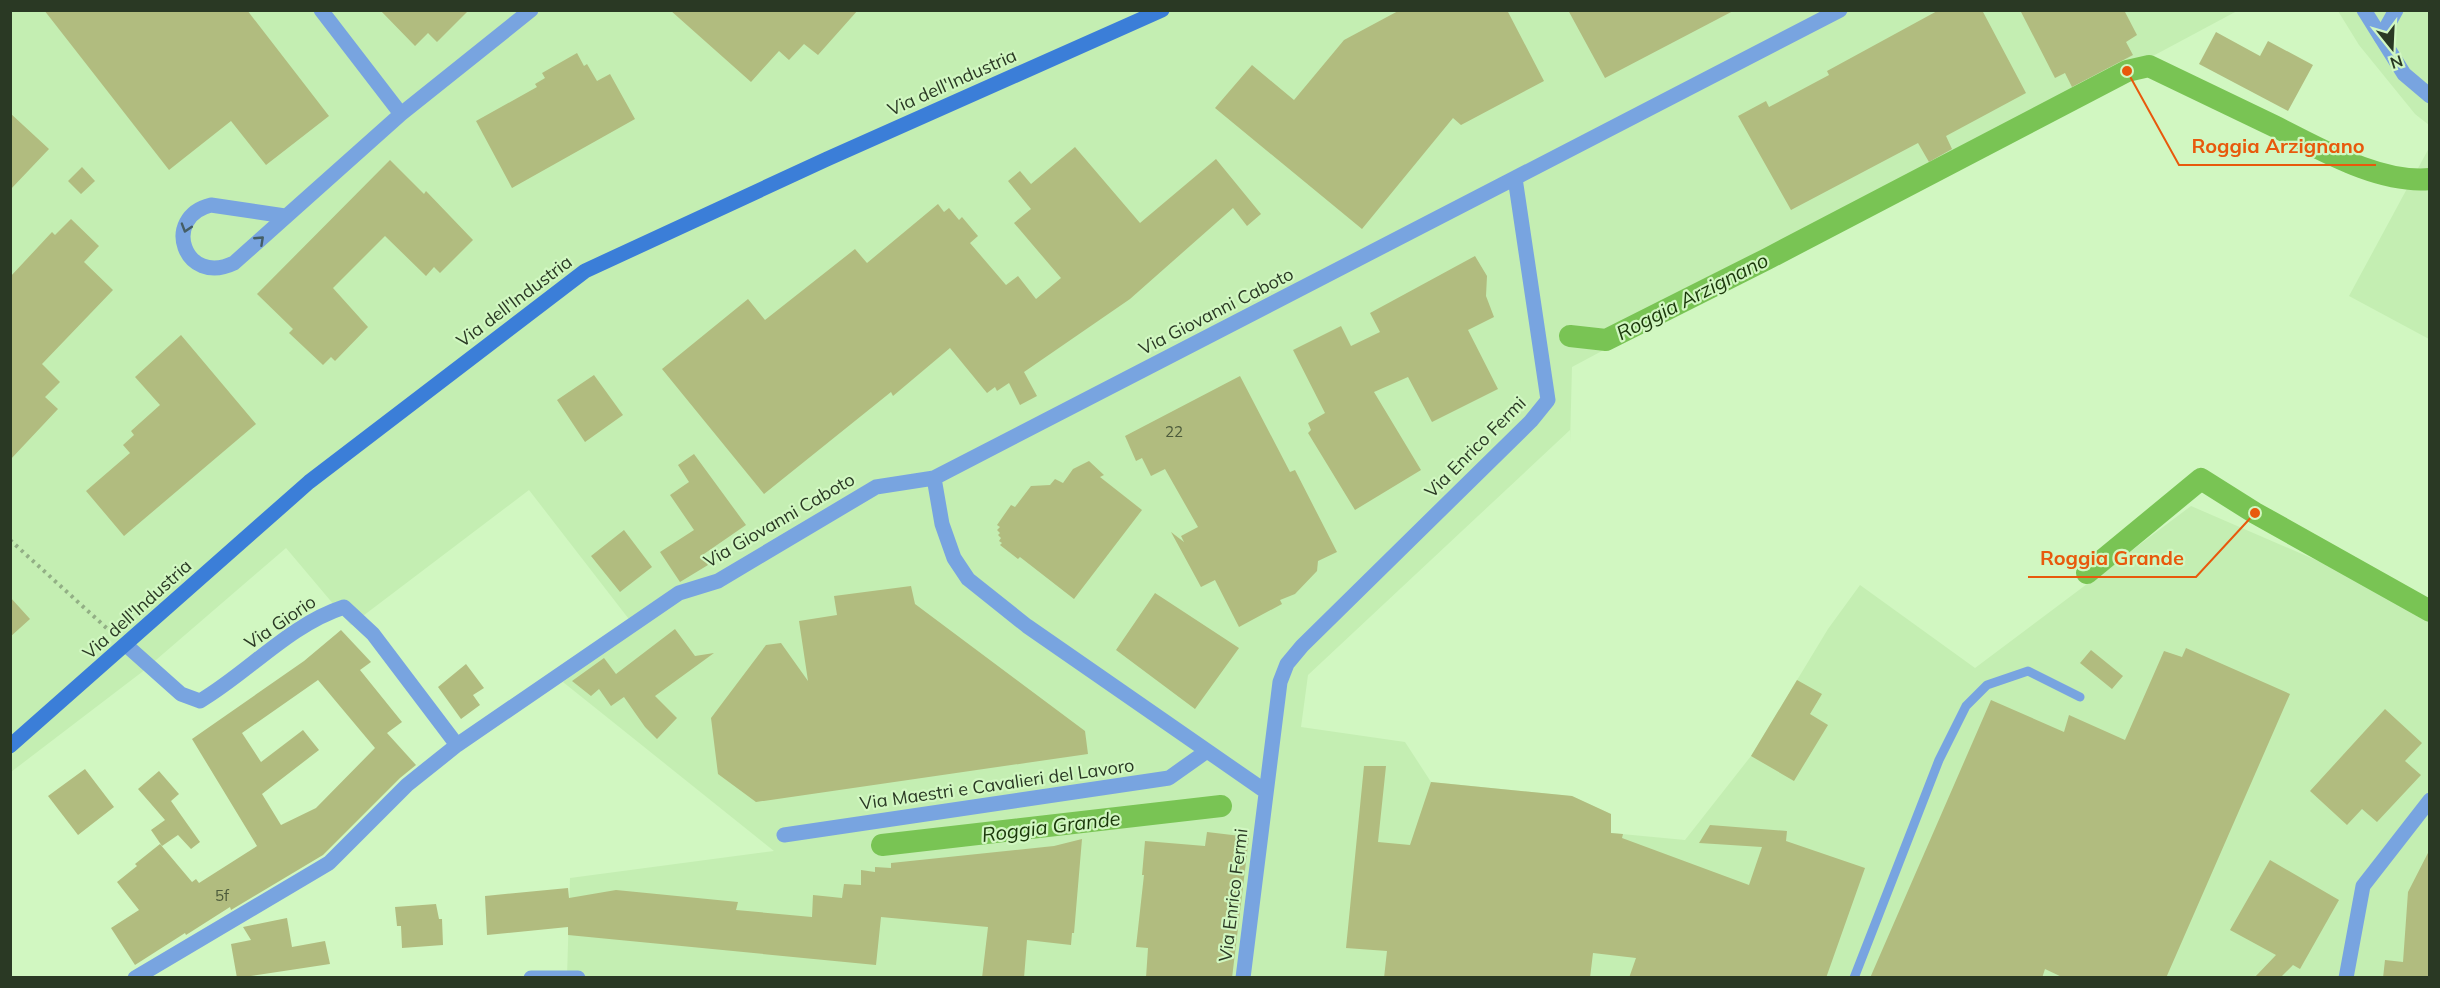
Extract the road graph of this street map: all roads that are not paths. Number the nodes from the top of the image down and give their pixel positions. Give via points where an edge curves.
1 (321, 10) edge
2 (531, 10) edge
3 (1162, 10) edge
4 (1840, 10) edge
5 (2364, 10) edge
6 (2396, 10) edge
7 (2381, 37) junction
8 (2430, 96) edge
9 (401, 114) junction
10 (1515, 178) junction
11 (285, 216) junction
12 (934, 478) junction
13 (126, 645) junction
14 (2080, 697) dead end
15 (457, 745) junction
16 (10, 746) edge
17 (1207, 751) junction
18 (1265, 791) junction
19 (2430, 800) edge
20 (784, 835) dead end
21 (135, 978) edge
22 (531, 978) edge
23 (578, 978) edge
24 (1243, 978) edge
25 (1854, 978) edge
26 (2346, 978) edge

1 - 9 street
2 - 9 street
3 - 13 main road, Via dell'Industria via 585,271 309,482
4 - 10 street
5 - 7 street
6 - 7 street
7 - 8 street via 2404,74
9 - 11 street
10 - 12 street, Via Giovanni Caboto
10 - 18 street, Via Enrico Fermi via 1548,400 1287,664 1280,682
11 -> 11 street via 211,205 201,207 186,222 186,252 202,267 224,268
12 - 15 street, Via Giovanni Caboto via 876,487 718,581 680,593
12 - 17 street via 942,524 954,558 968,579 1027,626
13 - 15 street, Via Giorio via 182,694 200,701 324,613 344,607 373,634
13 - 16 main road, Via dell'Industria
14 - 25 lane via 2028,671 1986,685 1966,706 1939,760
15 - 21 street via 406,785 329,863
17 - 18 street
17 - 20 street, Via Maestri e Cavalieri del Lavoro via 1169,778
18 - 24 street, Via Enrico Fermi
19 - 26 street via 2363,886
22 - 23 street

